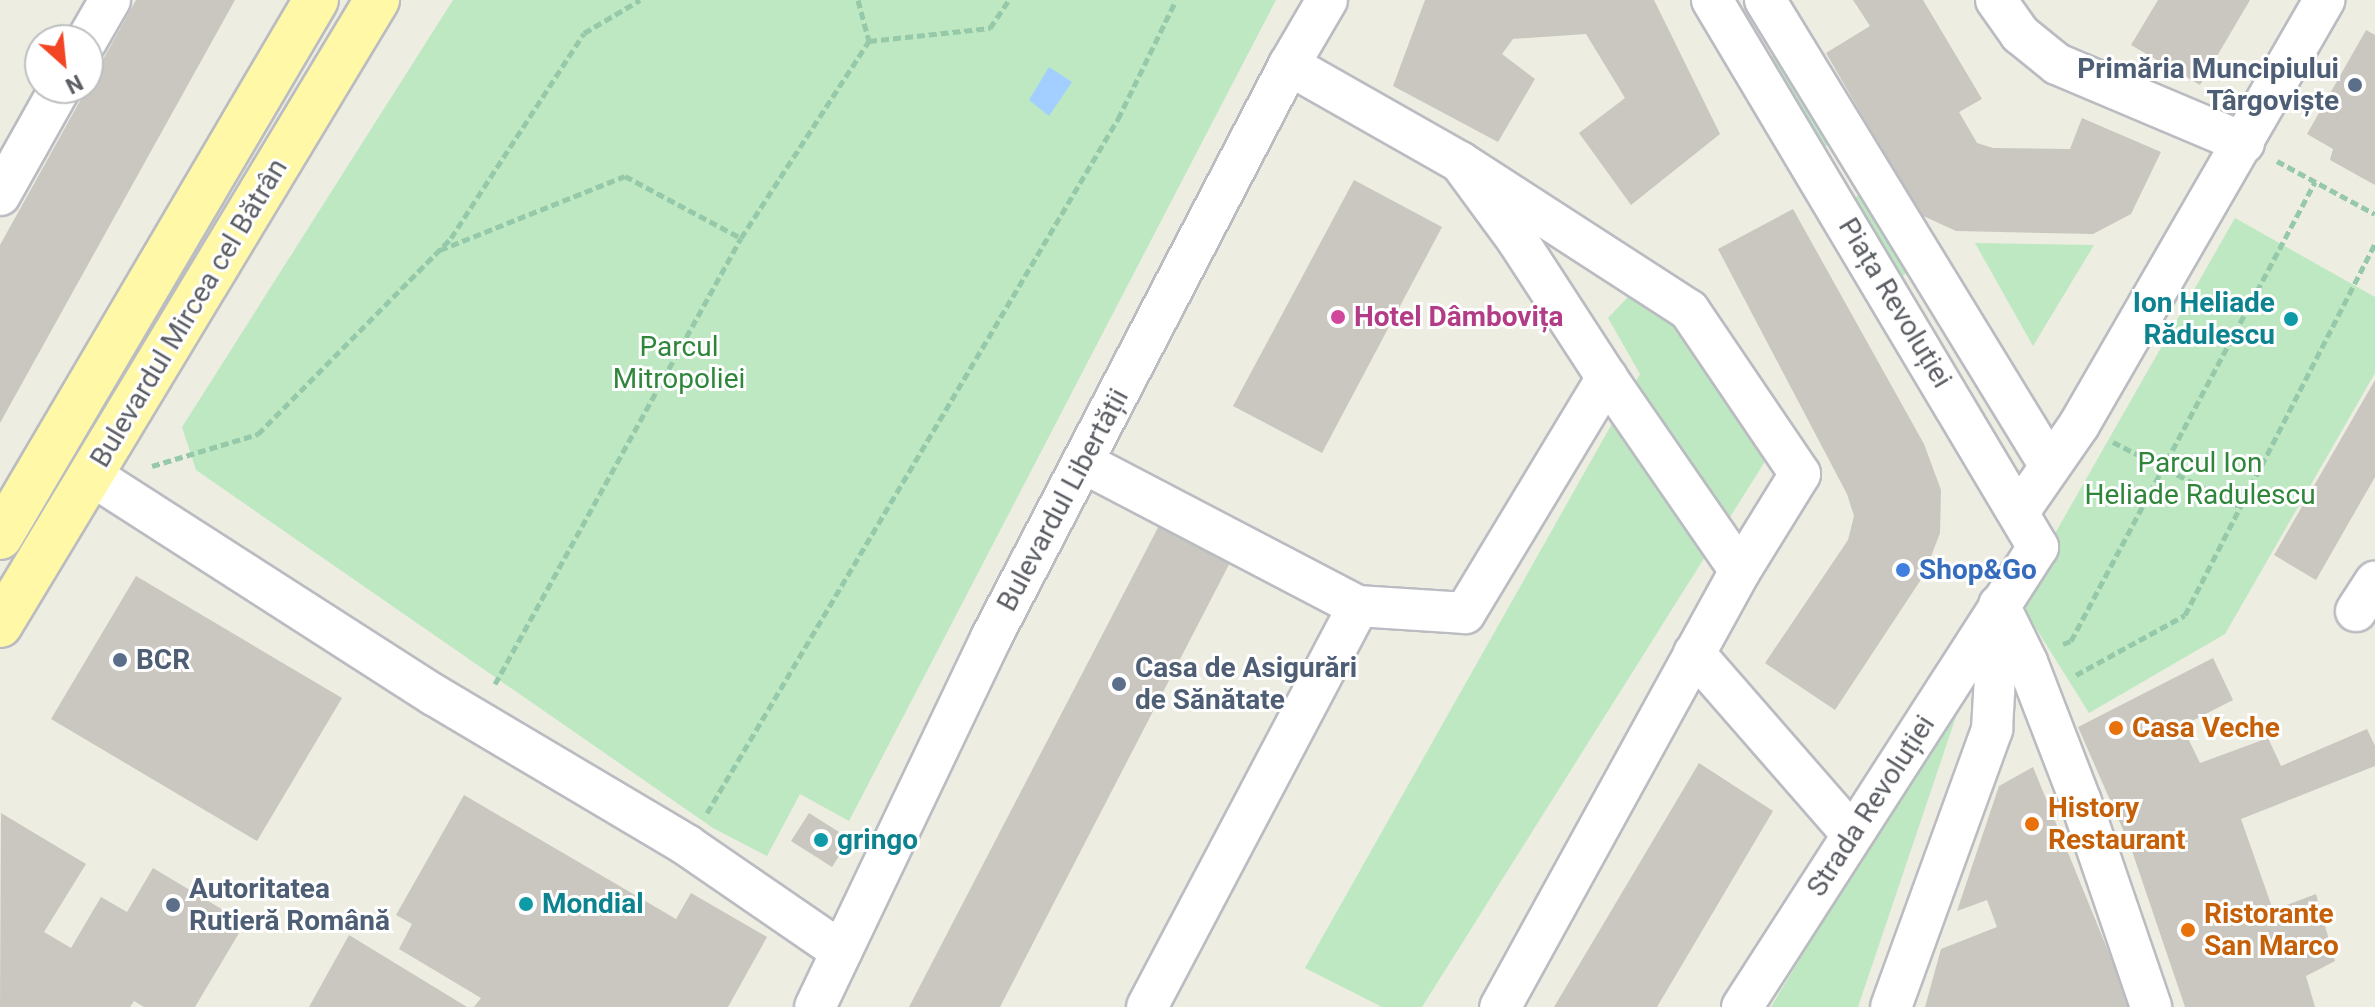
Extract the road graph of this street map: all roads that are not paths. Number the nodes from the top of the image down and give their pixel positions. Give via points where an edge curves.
1 (110, 0) edge
2 (316, 0) edge
3 (377, 0) edge
4 (1327, 0) edge
5 (1712, 0) edge
6 (1765, 0) edge
7 (1996, 0) edge
8 (2324, 0) edge
9 (96, 24) edge
10 (1289, 65) junction
11 (51, 104) edge
12 (2244, 143) junction
13 (1460, 162) junction
14 (0, 195) edge
15 (1607, 378) junction
16 (1084, 463) junction
17 (2050, 466) junction
18 (91, 475) junction
19 (2020, 510) junction
20 (0, 537) edge
21 (1740, 571) junction
22 (1999, 605) junction
23 (1358, 606) junction
24 (0, 625) edge
25 (1694, 653) junction
26 (1852, 834) junction
27 (841, 951) junction
28 (815, 1007) edge
29 (1147, 1007) edge
30 (1500, 1007) edge
31 (1742, 1007) edge
32 (1891, 1007) edge
33 (2151, 1007) edge

1 - 9 street
2 - 20 main road, Bulevardul Mircea cel Bătrân
3 - 18 main road, Bulevardul Mircea cel Bătrân
4 - 10 street, Bulevardul Libertății
5 - 19 street, Piața Revoluției
6 - 17 street
7 - 12 street via 2020,34 2057,64
8 - 12 street
10 - 13 street
10 - 16 street, Bulevardul Libertății
11 - 14 street
12 - 17 street
13 - 15 street
13 - 21 street via 1689,310 1800,474
15 - 21 street
15 - 23 street via 1465,613
16 - 23 street
16 - 27 street, Bulevardul Libertății via 991,638
17 - 19 street
18 - 24 main road, Bulevardul Mircea cel Bătrân
18 - 27 street via 475,720 688,846
19 - 22 street, Piața Revoluției via 2038,547
21 - 25 street
22 - 26 street, Strada Revoluției
22 - 32 street via 1992,729
22 - 33 street via 2081,802
23 - 29 street
25 - 26 street
25 - 30 street
26 - 31 street, Strada Revoluției
27 - 28 street, Bulevardul Libertății

